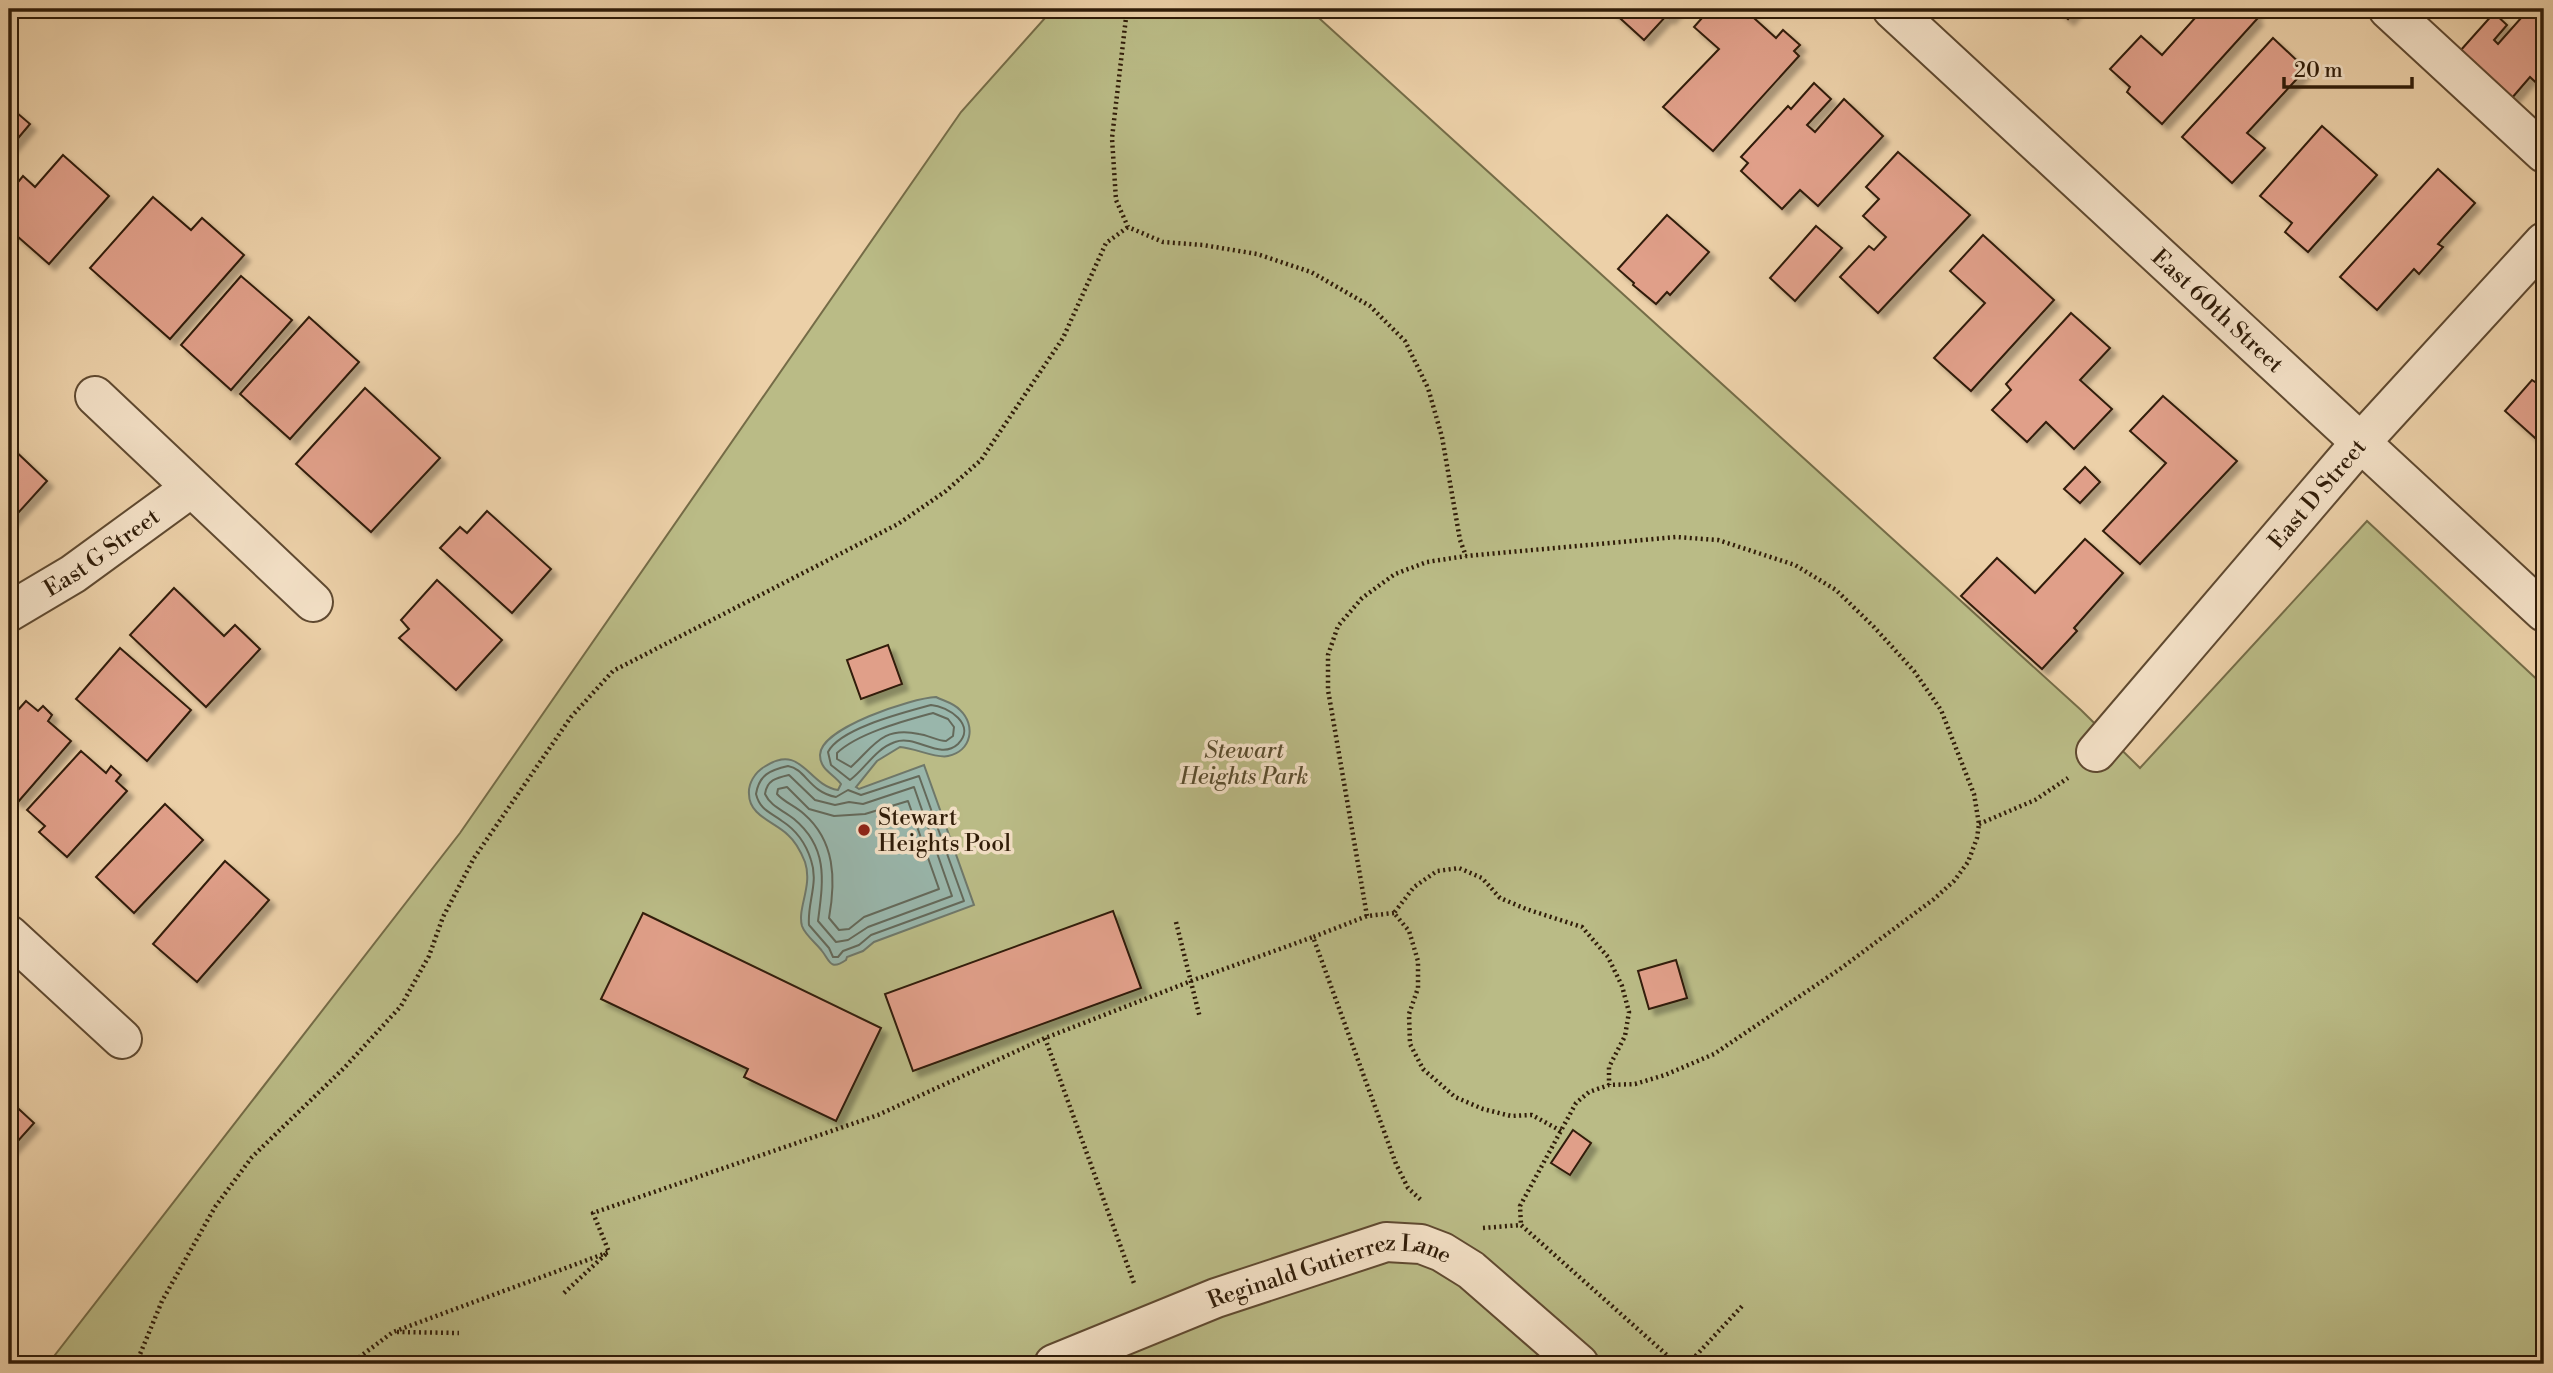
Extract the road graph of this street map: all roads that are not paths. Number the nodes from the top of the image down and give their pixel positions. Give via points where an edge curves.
1 (1892, 9) edge
2 (2388, 9) edge
3 (2544, 153) edge
4 (2544, 242) edge
5 (95, 396) dead end
6 (2361, 442) junction
7 (191, 488) junction
8 (313, 603) dead end
9 (9, 612) edge
10 (2544, 612) edge
11 (2096, 752) road end
12 (9, 935) edge
13 (122, 1040) dead end
14 (1055, 1364) edge
15 (1579, 1364) edge

1 - 6 street, East 60th Street
2 - 3 street
4 - 6 street, East D Street
5 - 7 street
6 - 10 street, East 60th Street
6 - 11 street, East D Street
7 - 8 street
7 - 9 street, East G Street via 73,574
12 - 13 street
14 - 15 street, Reginald Gutierrez Lane via 1216,1298 1386,1242 1421,1244 1471,1270

